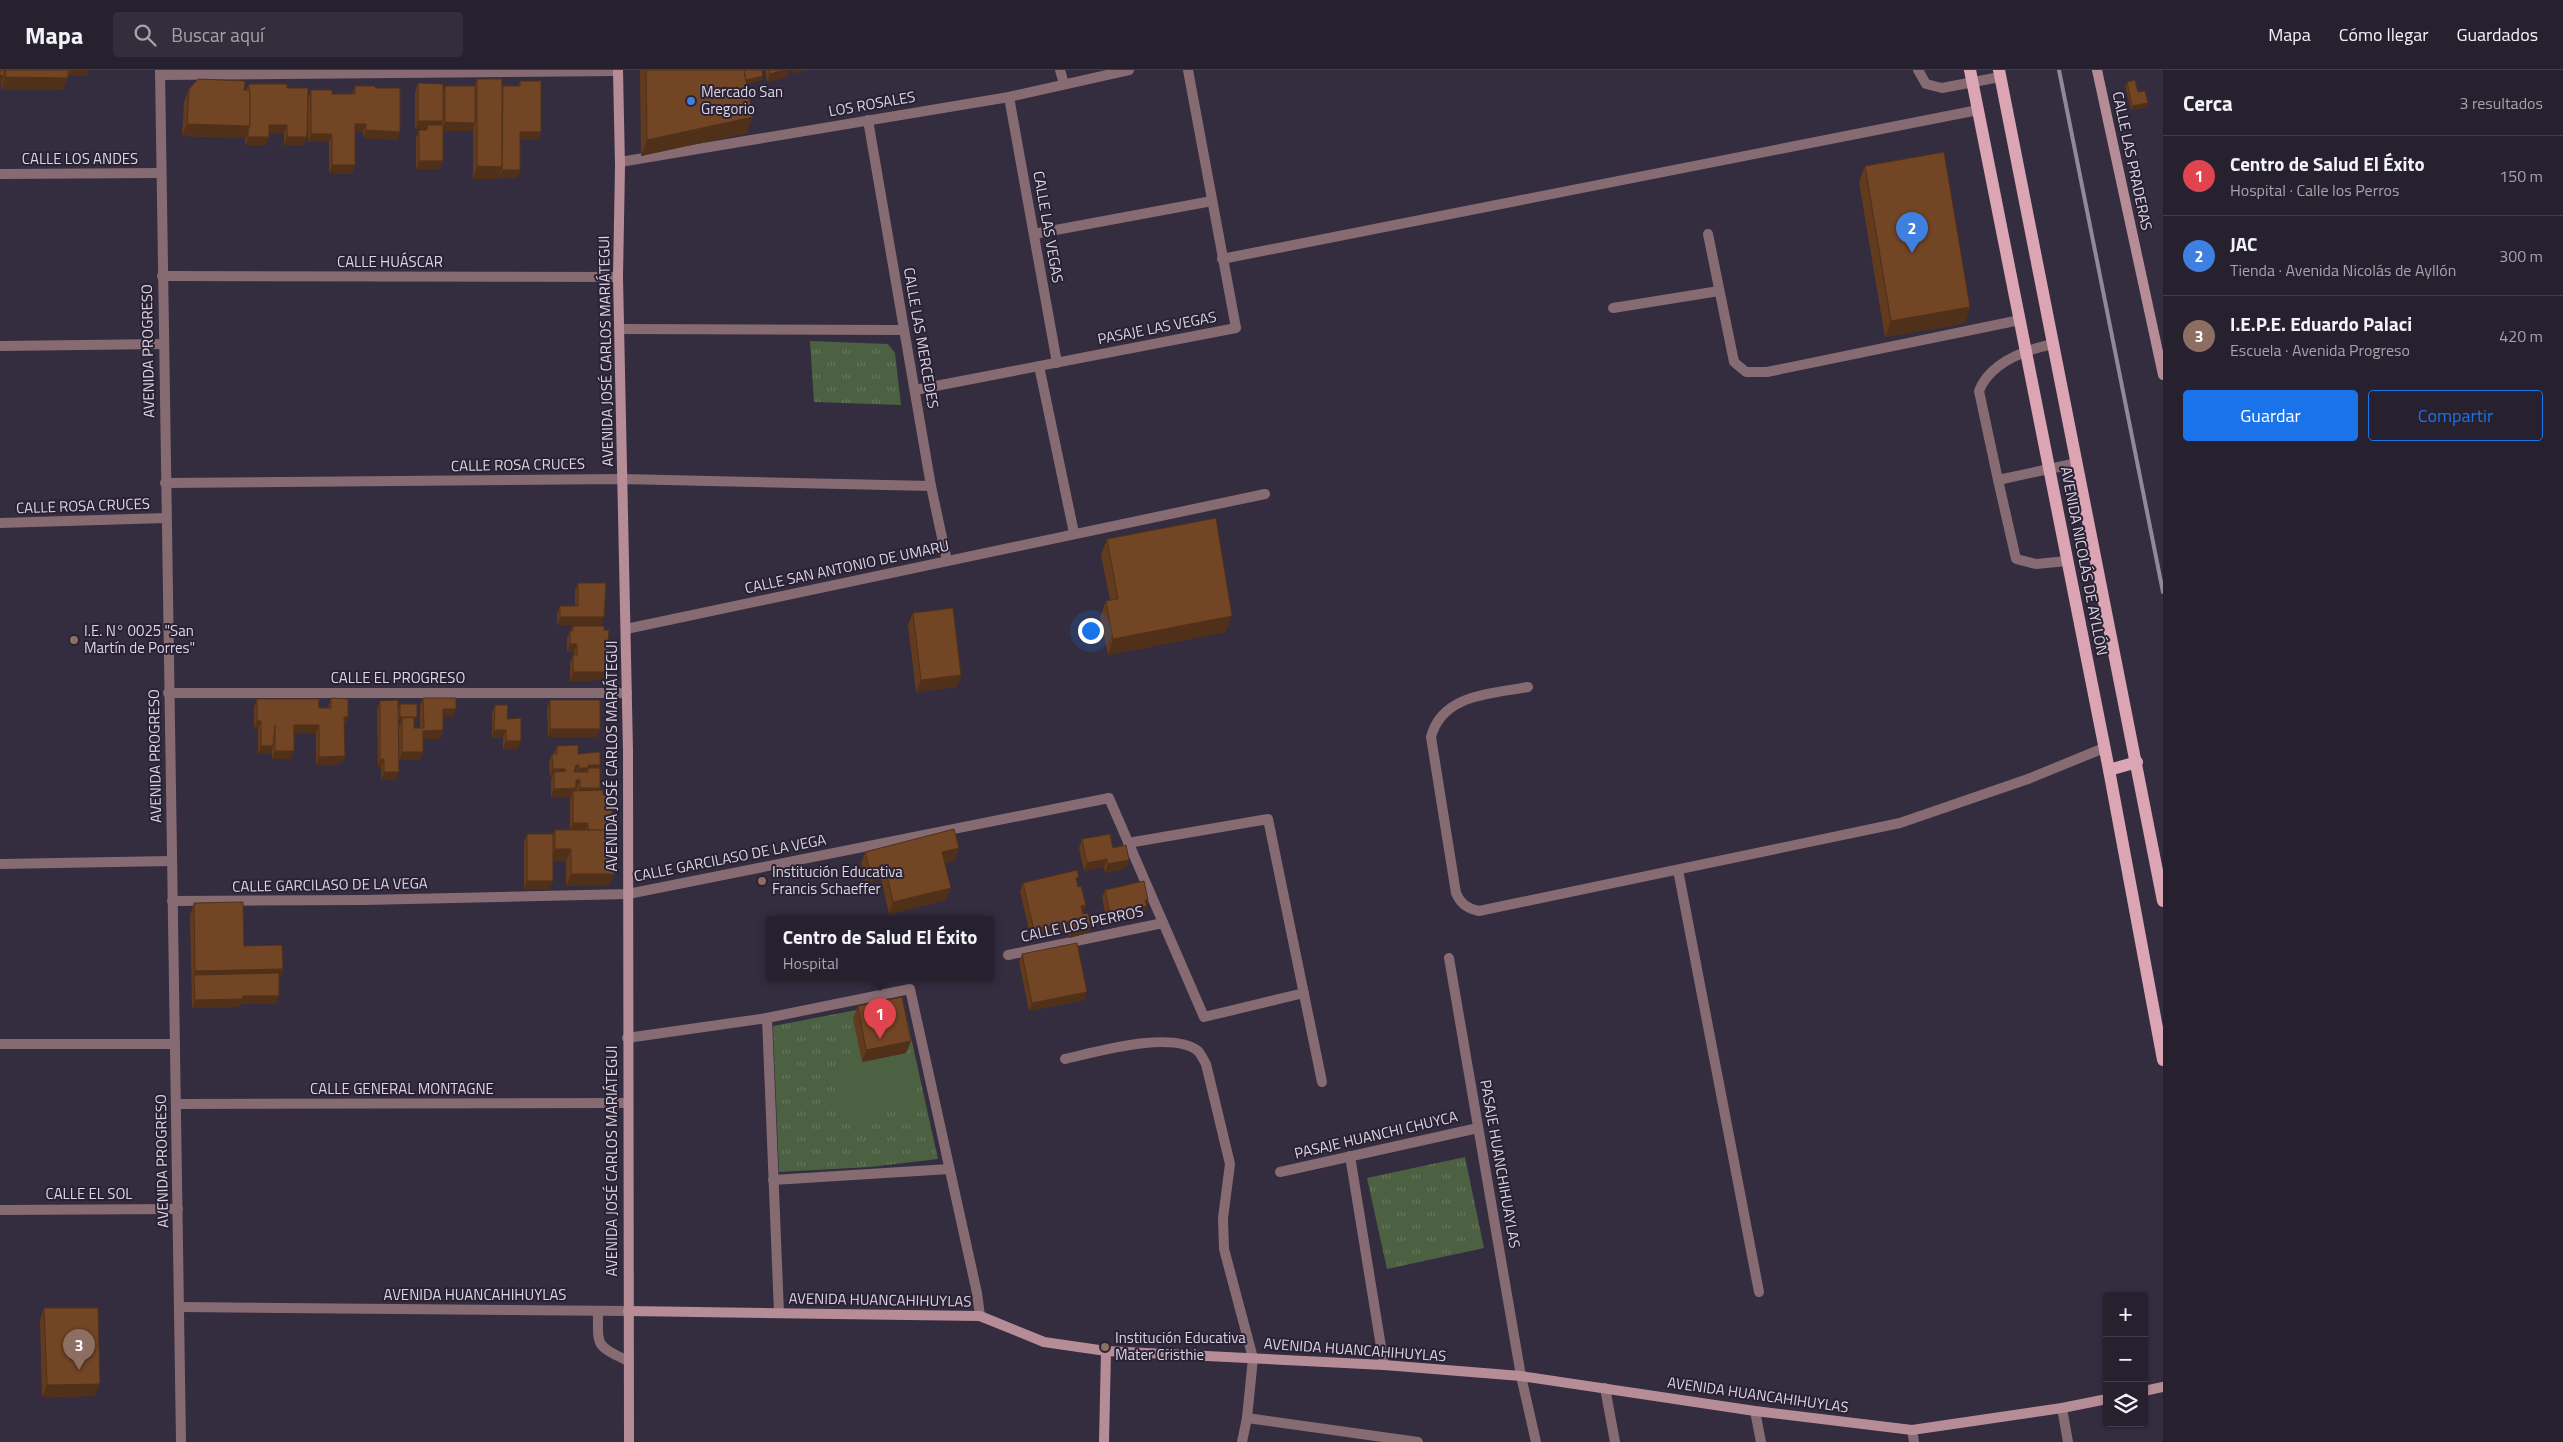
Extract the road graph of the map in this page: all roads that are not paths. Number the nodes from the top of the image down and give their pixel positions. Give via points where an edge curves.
1 (1060, 70) edge
2 (1129, 70) edge
3 (1188, 70) edge
4 (1918, 70) edge
5 (2097, 70) edge
6 (618, 71) edge
7 (160, 72) edge
8 (2000, 74) edge
9 (1971, 76) edge
10 (1064, 84) junction
11 (1009, 97) junction
12 (1978, 110) junction
13 (868, 120) junction
14 (620, 162) junction
15 (161, 173) junction
16 (0, 174) edge
17 (1212, 201) junction
18 (1034, 234) junction
19 (1708, 234) dead end
20 (1222, 259) junction
21 (162, 276) junction
22 (618, 277) junction
23 (1719, 291) junction
24 (1613, 308) dead end
25 (2020, 320) junction
26 (620, 329) junction
27 (904, 330) junction
28 (163, 344) junction
29 (2052, 344) junction
30 (0, 346) edge
31 (2026, 350) junction
32 (1057, 363) junction
33 (1039, 366) junction
34 (2163, 375) edge
35 (915, 390) junction
36 (2076, 462) junction
37 (2049, 469) junction
38 (622, 479) junction
39 (1998, 480) junction
40 (165, 483) junction
41 (931, 486) junction
42 (1265, 494) dead end
43 (166, 518) junction
44 (0, 523) edge
45 (1074, 533) junction
46 (947, 561) junction
47 (2067, 561) junction
48 (626, 629) junction
49 (1528, 687) dead end
50 (168, 693) junction
51 (627, 693) junction
52 (2104, 748) junction
53 (2137, 762) junction
54 (2109, 770) junction
55 (1128, 843) junction
56 (171, 862) junction
57 (0, 864) edge
58 (1678, 870) junction
59 (628, 894) junction
60 (2163, 901) edge
61 (172, 902) junction
62 (1163, 923) junction
63 (1008, 955) dead end
64 (1449, 958) dead end
65 (1304, 993) junction
66 (767, 1018) junction
67 (627, 1038) junction
68 (0, 1044) edge
69 (175, 1044) junction
70 (1065, 1059) dead end
71 (2163, 1060) edge
72 (1322, 1082) dead end
73 (627, 1103) junction
74 (176, 1104) junction
75 (1478, 1128) junction
76 (1350, 1156) junction
77 (950, 1169) junction
78 (1280, 1172) dead end
79 (774, 1180) junction
80 (178, 1209) junction
81 (0, 1210) edge
82 (1758, 1292) dead end
83 (180, 1307) junction
84 (598, 1311) junction
85 (628, 1311) junction
86 (779, 1313) junction
87 (980, 1316) junction
88 (1106, 1351) junction
89 (1253, 1358) junction
90 (628, 1360) junction
91 (1384, 1365) junction
92 (1521, 1376) junction
93 (2163, 1387) edge
94 (1605, 1388) junction
95 (2148, 1390) edge
96 (2103, 1400) edge
97 (2062, 1408) junction
98 (1754, 1411) junction
99 (1247, 1418) junction
100 (1912, 1430) junction
101 (181, 1442) edge
102 (629, 1442) edge
103 (1104, 1442) edge
104 (1242, 1442) edge
105 (1418, 1442) edge
106 (1536, 1442) edge
107 (1615, 1442) edge
108 (1761, 1442) edge
109 (1914, 1442) edge
110 (2068, 1442) edge

1 - 10 street
2 - 10 street, LOS ROSALES
3 - 17 street, PASAJE LAS VEGAS
4 - 9 street via 1926,84 1942,88
5 - 34 street, CALLE LAS PRADERAS
6 - 7 street
6 - 14 street, AVENIDA JOSÉ CARLOS MARIÁTEGUI
7 - 15 street, AVENIDA PROGRESO
8 - 9 street
8 - 29 main road, AVENIDA NICOLÁS DE AYLLÓN
9 - 12 main road, AVENIDA NICOLÁS DE AYLLÓN
10 - 11 street, LOS ROSALES
11 - 13 street, LOS ROSALES
11 - 18 street, CALLE LAS VEGAS
12 - 20 street
12 - 25 main road, AVENIDA NICOLÁS DE AYLLÓN
13 - 14 street, LOS ROSALES
13 - 27 street, CALLE LAS MERCEDES
14 - 22 street, AVENIDA JOSÉ CARLOS MARIÁTEGUI
15 - 16 street, CALLE LOS ANDES
15 - 21 street, AVENIDA PROGRESO
17 - 18 street
17 - 20 street, PASAJE LAS VEGAS
18 - 32 street, CALLE LAS VEGAS
19 - 23 street
20 - 32 street, PASAJE LAS VEGAS via 1236,328
21 - 22 street, CALLE HUÁSCAR
21 - 28 street, AVENIDA PROGRESO
22 - 26 street, AVENIDA JOSÉ CARLOS MARIÁTEGUI
23 - 24 street
23 - 25 street via 1734,362 1746,372 1767,372
25 - 31 main road, AVENIDA NICOLÁS DE AYLLÓN
26 - 27 street
26 - 38 street, AVENIDA JOSÉ CARLOS MARIÁTEGUI
27 - 35 street, CALLE LAS MERCEDES
28 - 30 street
28 - 40 street, AVENIDA PROGRESO
29 - 31 street
29 - 36 main road, AVENIDA NICOLÁS DE AYLLÓN
31 - 37 main road, AVENIDA NICOLÁS DE AYLLÓN
31 - 39 street via 1992,371 1979,391
32 - 33 street, PASAJE LAS VEGAS
33 - 35 street, PASAJE LAS VEGAS
33 - 45 street
35 - 41 street, CALLE LAS MERCEDES
36 - 37 street
36 - 53 main road, AVENIDA NICOLÁS DE AYLLÓN
37 - 39 street
37 - 47 main road, AVENIDA NICOLÁS DE AYLLÓN
38 - 40 street, CALLE ROSA CRUCES
38 - 41 street, CALLE ROSA CRUCES
38 - 48 street, AVENIDA JOSÉ CARLOS MARIÁTEGUI
39 - 47 street via 2016,559 2036,564
40 - 43 street, AVENIDA PROGRESO
41 - 46 street, CALLE LAS MERCEDES
42 - 45 street, CALLE SAN ANTONIO DE UMARU
43 - 44 street, CALLE ROSA CRUCES
43 - 50 street, AVENIDA PROGRESO
45 - 46 street, CALLE SAN ANTONIO DE UMARU
46 - 48 street, CALLE SAN ANTONIO DE UMARU
47 - 52 main road, AVENIDA NICOLÁS DE AYLLÓN
48 - 51 street, AVENIDA JOSÉ CARLOS MARIÁTEGUI
49 - 58 street via 1454,704 1433,727 1431,737 1458,899 1468,908 1479,911
50 - 51 street, CALLE EL PROGRESO
50 - 56 street, AVENIDA PROGRESO
51 - 59 street, AVENIDA JOSÉ CARLOS MARIÁTEGUI
52 - 54 main road, AVENIDA NICOLÁS DE AYLLÓN
52 - 58 street via 2028,779 1900,823
53 - 54 main road
53 - 60 main road, AVENIDA NICOLÁS DE AYLLÓN
54 - 71 main road, AVENIDA NICOLÁS DE AYLLÓN
55 - 59 street, CALLE GARCILASO DE LA VEGA via 1109,798
55 - 62 street
55 - 65 street via 1268,819
56 - 57 street
56 - 61 street, AVENIDA PROGRESO
58 - 82 street
59 - 61 street, CALLE GARCILASO DE LA VEGA
59 - 67 street, AVENIDA JOSÉ CARLOS MARIÁTEGUI
61 - 69 street, AVENIDA PROGRESO
62 - 63 street, CALLE LOS PERROS
62 - 65 street via 1204,1017
64 - 75 street, PASAJE HUANCHIHUAYLAS
65 - 72 street
66 - 67 street
66 - 77 street via 910,989
66 - 79 street
67 - 73 street, AVENIDA JOSÉ CARLOS MARIÁTEGUI
68 - 69 street
69 - 74 street, AVENIDA PROGRESO
70 - 89 street via 1145,1042 1177,1044 1198,1051 1213,1087 1230,1164 1223,1218 1224,1249
73 - 74 street, CALLE GENERAL MONTAGNE
73 - 85 street, AVENIDA JOSÉ CARLOS MARIÁTEGUI
74 - 80 street, AVENIDA PROGRESO
75 - 76 street, PASAJE HUANCHI CHUYCA
75 - 92 street, PASAJE HUANCHIHUAYLAS
76 - 78 street, PASAJE HUANCHI CHUYCA
76 - 91 street
77 - 79 street
77 - 87 street
79 - 86 street
80 - 81 street, CALLE EL SOL
80 - 83 street, AVENIDA PROGRESO
83 - 84 street, AVENIDA HUANCAHIHUYLAS
83 - 101 street, AVENIDA PROGRESO
84 - 85 street, AVENIDA HUANCAHIHUYLAS
84 - 90 street via 601,1347
85 - 86 street, AVENIDA HUANCAHIHUYLAS
85 - 90 street, AVENIDA JOSÉ CARLOS MARIÁTEGUI
86 - 87 street, AVENIDA HUANCAHIHUYLAS
87 - 88 street, AVENIDA HUANCAHIHUYLAS via 1044,1342
88 - 89 street, AVENIDA HUANCAHIHUYLAS
88 - 103 street
89 - 91 street, AVENIDA HUANCAHIHUYLAS
89 - 99 street
90 - 102 street, AVENIDA JOSÉ CARLOS MARIÁTEGUI
91 - 92 street, AVENIDA HUANCAHIHUYLAS
92 - 94 street, AVENIDA HUANCAHIHUYLAS
92 - 106 street, PASAJE HUANCHIHUAYLAS
93 - 95 street
94 - 98 street, AVENIDA HUANCAHIHUYLAS
94 - 107 street
96 - 97 street, AVENIDA HUANCAHIHUYLAS
97 - 100 street, AVENIDA HUANCAHIHUYLAS
97 - 110 street
98 - 100 street, AVENIDA HUANCAHIHUYLAS
98 - 108 street
99 - 104 street
99 - 105 street
100 - 109 street

